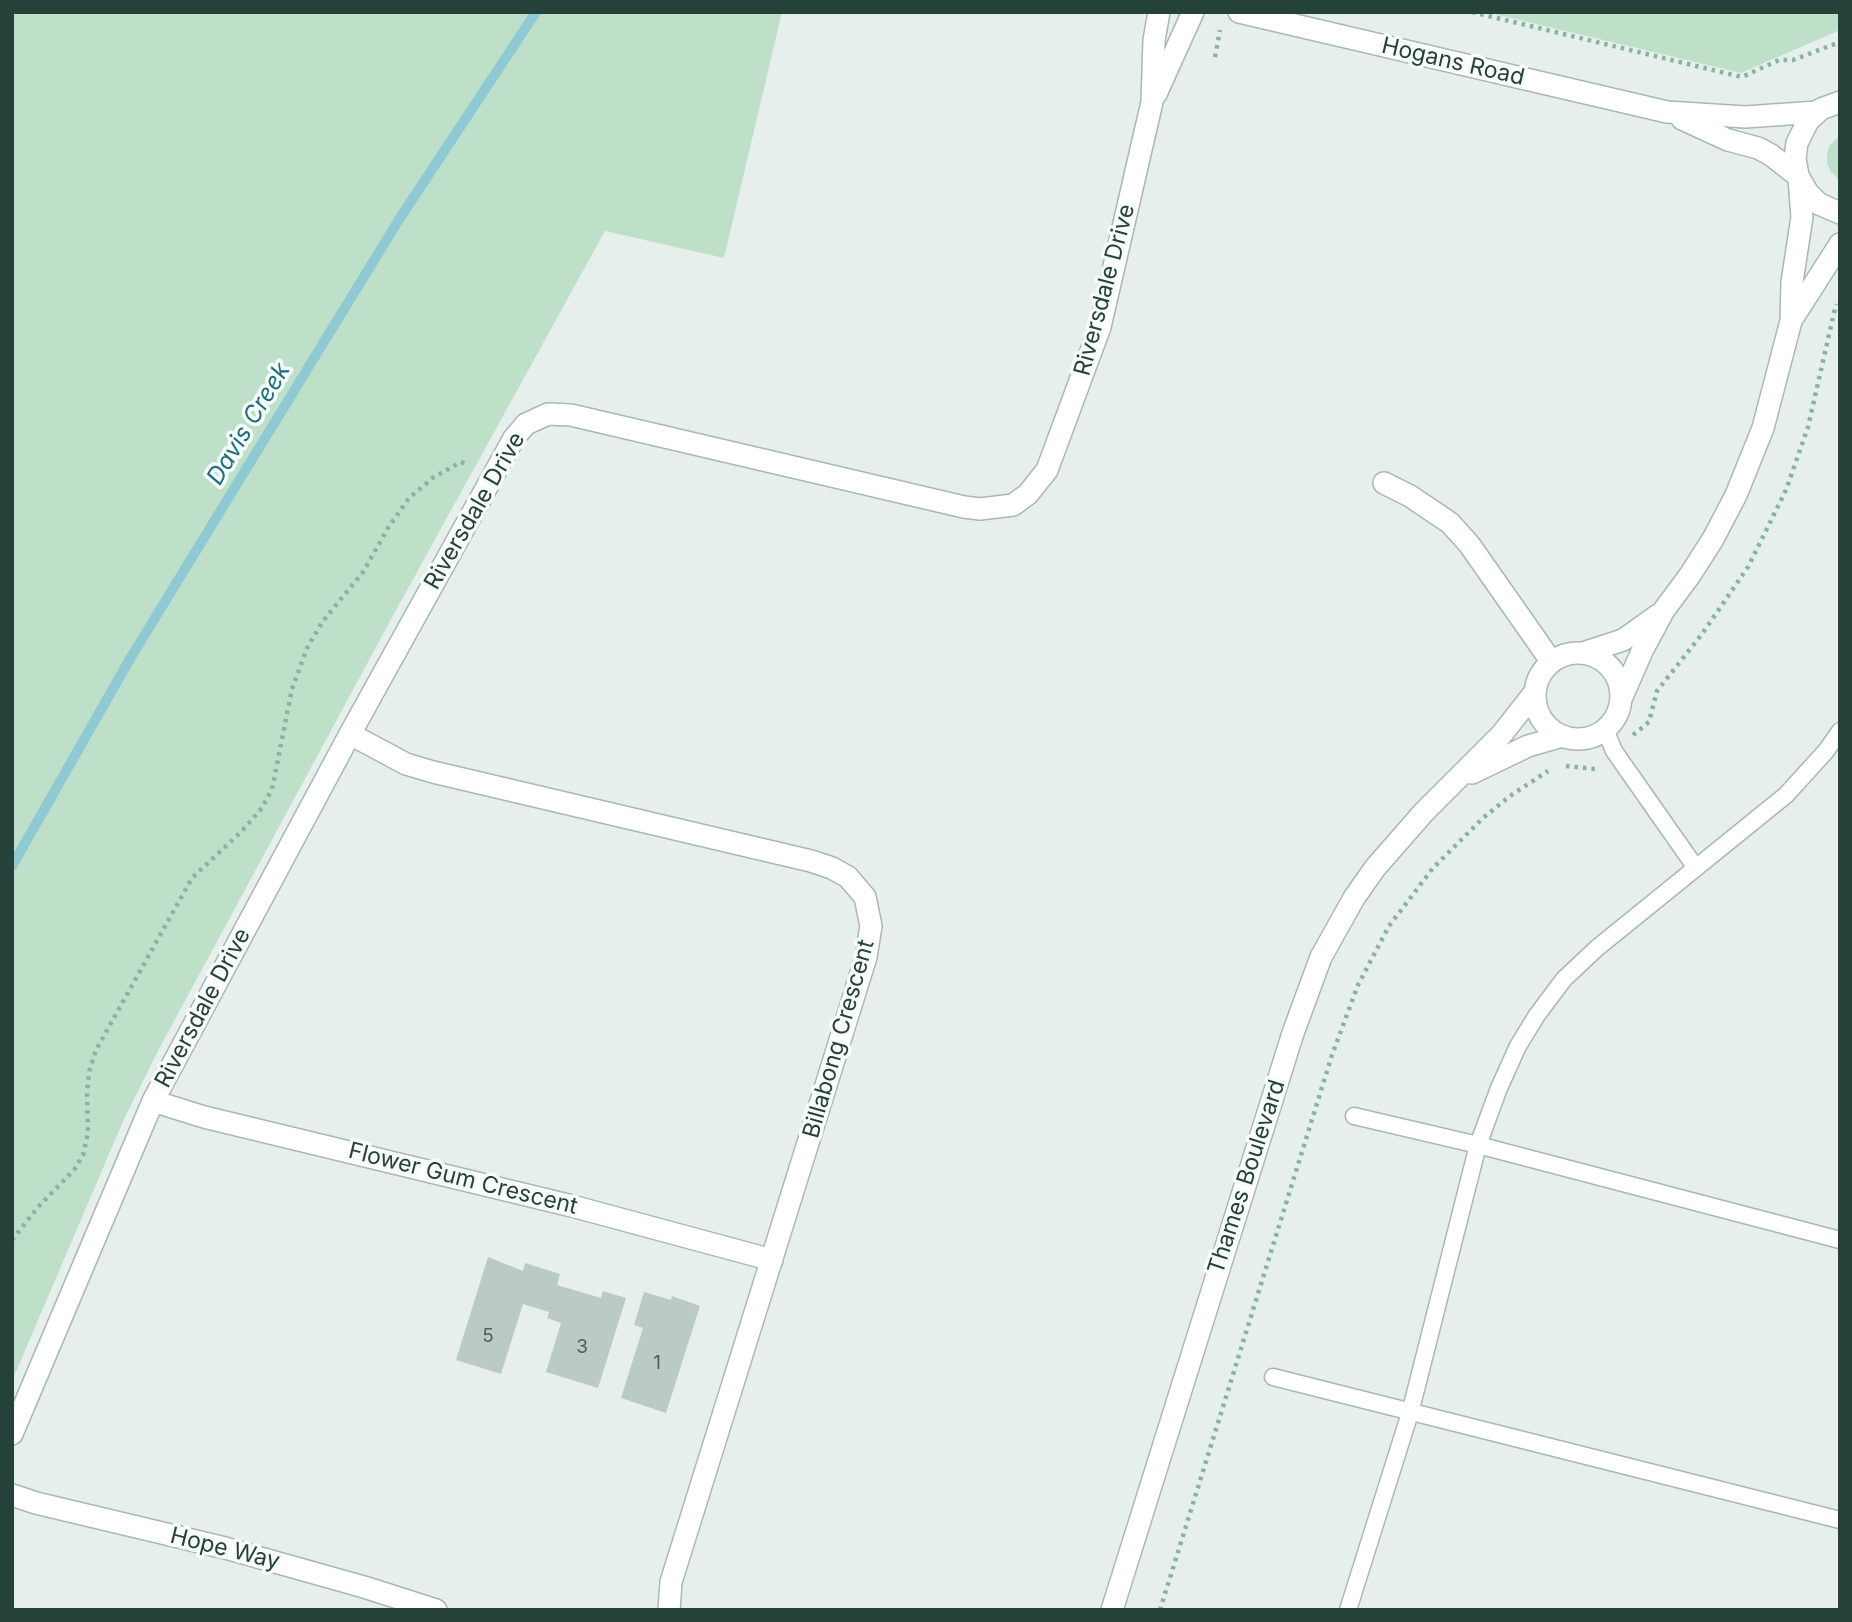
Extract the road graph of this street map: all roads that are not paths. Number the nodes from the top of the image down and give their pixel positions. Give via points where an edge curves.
1 (1159, 12) edge
2 (1193, 12) edge
3 (1230, 18) edge
4 (1152, 102) junction
5 (1832, 104) edge
6 (1667, 113) junction
7 (1799, 177) junction
8 (1840, 213) edge
9 (1840, 244) edge
10 (1791, 321) junction
11 (1384, 483) dead end
12 (1664, 610) junction
13 (1583, 653) junction
14 (1551, 661) junction
15 (1535, 692) junction
16 (1621, 699) junction
17 (1605, 729) junction
18 (1840, 731) edge
19 (350, 734) junction
20 (1563, 736) junction
21 (1455, 783) junction
22 (1696, 868) junction
23 (153, 1101) junction
24 (1354, 1116) dead end
25 (1478, 1145) junction
26 (1840, 1240) edge
27 (772, 1260) junction
28 (1273, 1377) dead end
29 (1410, 1413) junction
30 (12, 1434) edge
31 (12, 1495) edge
32 (1840, 1520) edge
33 (671, 1583) junction
34 (436, 1610) edge
35 (653, 1610) edge
36 (668, 1610) edge
37 (1112, 1610) edge
38 (1348, 1610) edge

1 - 4 street, Riversdale Drive
2 - 4 street, Riversdale Drive
3 - 6 street, Hogans Road
4 - 19 street, Riversdale Drive via 1091,355 1047,470 1028,495 1013,505 980,509 597,419 548,414 526,424 514,438
5 - 6 street, Hogans Road via 1745,117
5 - 7 street via 1804,127 1795,158
6 - 7 street, Hogans Road via 1771,155
7 - 8 street, Hogans Road via 1819,204
7 - 10 street via 1802,217
9 - 10 street
10 - 12 street via 1763,428 1736,495 1702,557
11 - 14 street via 1450,523
12 - 13 street via 1623,640
12 - 16 street
13 - 14 street
13 - 16 street via 1598,657 1611,668
14 - 15 street
15 - 20 street via 1541,718
15 - 21 street, Thames Boulevard
16 - 17 street
17 - 20 street via 1588,737
17 - 22 lane via 1614,751
18 - 22 lane via 1786,795
19 - 23 street, Riversdale Drive
19 - 27 street, Billabong Crescent via 406,764 811,861 832,868 858,886 870,912 866,957
20 - 21 street, Thames Boulevard via 1528,746
21 - 37 street, Thames Boulevard via 1375,868 1321,957 1293,1033
22 - 25 lane via 1564,979 1518,1046
23 - 27 street, Flower Gum Crescent
23 - 30 street, Riversdale Drive
24 - 25 lane
25 - 26 lane
25 - 29 lane
27 - 33 street, Billabong Crescent
28 - 29 lane
29 - 32 lane
29 - 38 lane
31 - 34 street, Hope Way via 251,1555
33 - 35 street, Billabong Crescent
33 - 36 street, Billabong Crescent

